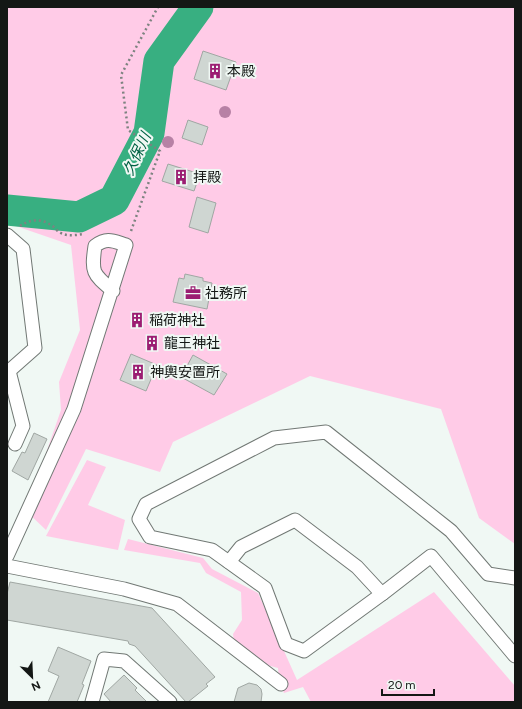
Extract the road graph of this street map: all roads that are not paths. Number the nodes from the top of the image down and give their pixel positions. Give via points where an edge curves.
1 (8, 235) edge
2 (113, 291) junction
3 (8, 371) edge
4 (15, 444) dead end
5 (7, 556) edge
6 (228, 562) junction
7 (7, 566) edge
8 (515, 578) edge
9 (382, 594) junction
10 (515, 656) edge
11 (281, 684) dead end
12 (92, 702) edge
13 (170, 702) edge

1 - 3 street via 23,249 35,348
2 - 2 street via 98,278 92,264 95,246 109,240 126,245
2 - 5 street via 74,409
3 - 4 street via 23,426
6 - 8 street via 212,550 150,537 139,519 146,504 274,438 326,432 451,531 488,574
6 - 9 street via 241,547 295,520 357,567
6 - 9 street via 265,588 286,644 304,651
7 - 11 street via 124,589 177,604
9 - 10 street via 431,556
12 - 13 street via 104,659 124,661

